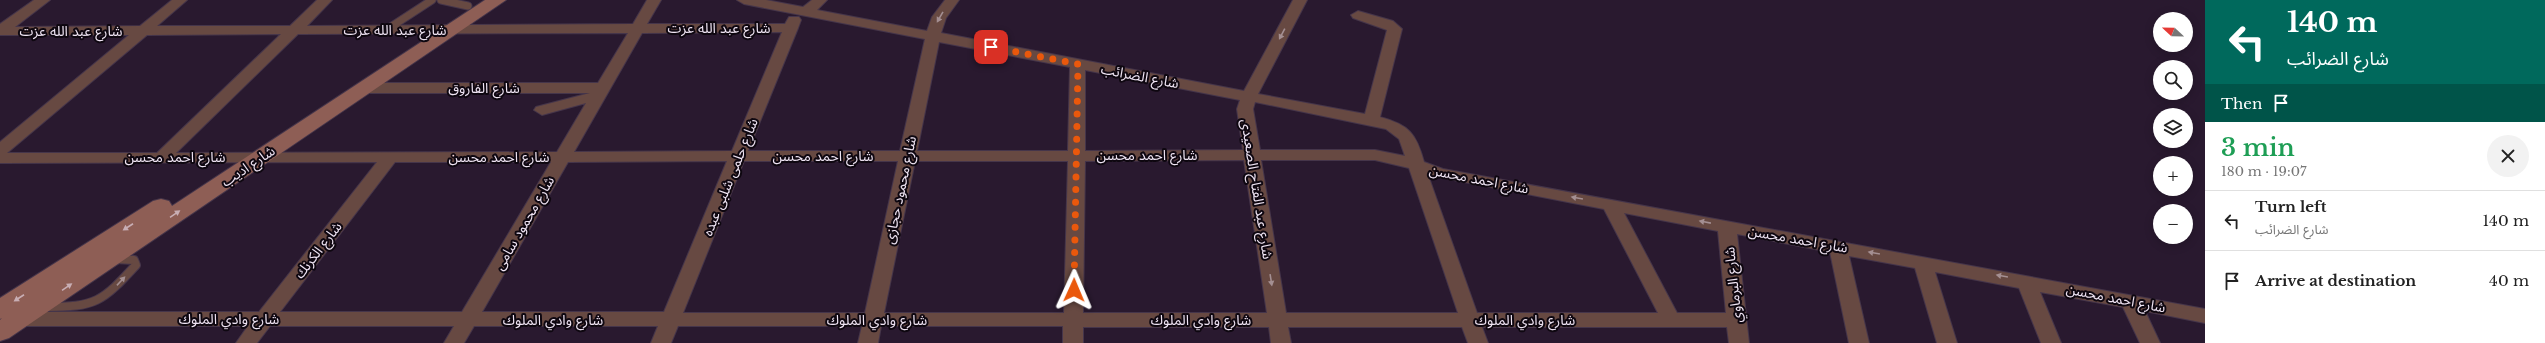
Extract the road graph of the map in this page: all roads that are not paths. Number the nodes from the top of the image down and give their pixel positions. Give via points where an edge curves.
1 (43, 0) edge
2 (180, 0) edge
3 (325, 0) edge
4 (432, 0) edge
5 (441, 0) edge
6 (497, 0) edge
7 (654, 0) edge
8 (744, 0) edge
9 (820, 0) edge
10 (952, 0) edge
11 (1300, 0) edge
12 (473, 3) edge
13 (802, 11) junction
14 (1358, 16) dead end
15 (790, 28) junction
16 (638, 29) junction
17 (294, 30) junction
18 (386, 30) junction
19 (442, 30) junction
20 (0, 31) edge
21 (143, 31) junction
22 (933, 36) junction
23 (1078, 64) junction
24 (365, 88) junction
25 (601, 92) junction
26 (1249, 97) junction
27 (542, 110) dead end
28 (1372, 120) junction
29 (0, 150) edge
30 (1076, 155) junction
31 (1252, 155) junction
32 (738, 156) junction
33 (908, 156) junction
34 (162, 157) junction
35 (236, 157) junction
36 (261, 157) junction
37 (390, 157) junction
38 (563, 157) junction
39 (0, 158) edge
40 (1416, 165) junction
41 (1610, 204) junction
42 (1727, 227) junction
43 (1838, 247) junction
44 (108, 259) junction
45 (1923, 262) junction
46 (2026, 281) junction
47 (2130, 301) junction
48 (36, 307) junction
49 (9, 315) edge
50 (2205, 316) edge
51 (264, 319) junction
52 (468, 320) junction
53 (671, 320) junction
54 (873, 320) junction
55 (1074, 320) junction
56 (1277, 320) junction
57 (1470, 320) junction
58 (1671, 320) junction
59 (1737, 320) junction
60 (0, 332) edge
61 (1743, 342) edge
62 (246, 343) edge
63 (454, 343) edge
64 (661, 343) edge
65 (868, 343) edge
66 (1073, 343) edge
67 (1281, 343) edge
68 (1478, 343) edge
69 (1859, 343) edge
70 (1947, 343) edge
71 (2051, 343) edge
72 (2150, 343) edge

1 - 20 street
2 - 21 street
3 - 17 street
4 - 18 lane
5 - 12 lane
6 - 19 main road, شارع اديب
7 - 16 street, شارع محمود سامى
8 - 13 street, شارع الضرائب
9 - 13 street
10 -> 22 street, شارع محمود حجازى via 939,17
11 -> 26 street, شارع عبد الفتاح الصعيدى
12 - 19 main road, شارع اديب
13 - 15 street, شارع حلمى شلبى عبده
13 - 22 street, شارع الضرائب
14 - 28 street via 1388,24 1395,29
15 - 16 street, شارع عبد الله عزت
15 - 32 street, شارع حلمى شلبى عبده
16 - 19 street, شارع عبد الله عزت
16 - 25 street, شارع محمود سامى
17 - 18 street, شارع عبد الله عزت
17 - 21 street, شارع عبد الله عزت
17 - 34 street
18 - 19 street, شارع عبد الله عزت
19 - 24 main road, شارع اديب
19 - 35 main road, شارع اديب
20 - 21 street, شارع عبد الله عزت
21 - 29 street
22 - 23 street, شارع الضرائب
22 - 33 street, شارع محمود حجازى
23 - 26 street, شارع الضرائب
23 - 30 street
24 - 25 street, شارع الفاروق
24 - 36 main road, شارع اديب
25 - 27 street
25 - 38 street, شارع محمود سامى
26 - 28 street, شارع الضرائب
26 - 31 street, شارع عبد الفتاح الصعيدى via 1245,109
28 - 40 street, شارع الضرائب via 1391,125 1407,134
30 - 31 street, شارع احمد محسن
30 - 33 street, شارع احمد محسن
30 - 55 street
31 - 40 street, شارع احمد محسن via 1375,155 1396,158
31 -> 56 street, شارع عبد الفتاح الصعيدى
32 - 33 street, شارع احمد محسن
32 - 38 street, شارع احمد محسن
32 - 53 street, شارع حلمى شلبى عبده
33 - 54 street, شارع محمود حجازى
34 - 35 street, شارع احمد محسن
34 - 39 street, شارع احمد محسن
35 - 36 street, شارع احمد محسن
35 -> 49 main road, شارع اديب
36 - 37 street, شارع احمد محسن
44 -> 36 main road, شارع اديب
37 - 38 street, شارع احمد محسن
37 - 51 street, شارع الكرنك
38 - 52 street, شارع محمود سامى
41 -> 40 street, شارع احمد محسن via 1440,173
40 - 57 street
42 -> 41 street, شارع احمد محسن
41 - 58 street
42 - 43 street, شارع احمد محسن
42 - 59 street, شارع البرماوي
45 -> 43 street, شارع احمد محسن
43 - 69 street
48 -> 44 main road, شارع اديب
48 -> 44 lane via 86,307 102,301 136,263 131,260
46 -> 45 street, شارع احمد محسن
45 - 70 street
46 - 47 street, شارع احمد محسن
46 - 71 street
47 - 50 street, شارع احمد محسن
47 - 72 street
48 - 49 main road, شارع اديب
49 - 51 street, شارع وادي الملوك
49 - 60 main road, شارع اديب
51 - 52 street, شارع وادي الملوك
51 - 62 street, شارع الكرنك
52 - 53 street, شارع وادي الملوك
52 - 63 street, شارع محمود سامى
53 - 54 street, شارع وادي الملوك
53 - 64 street, شارع حلمى شلبى عبده
54 - 55 street, شارع وادي الملوك
54 - 65 street, شارع محمود حجازى
55 - 56 street, شارع وادي الملوك
55 - 66 street
56 - 57 street, شارع وادي الملوك
56 - 67 street, شارع عبد الفتاح الصعيدى
57 - 58 street, شارع وادي الملوك
57 - 68 street
58 - 59 street, شارع وادي الملوك
59 - 61 street, شارع البرماوي

